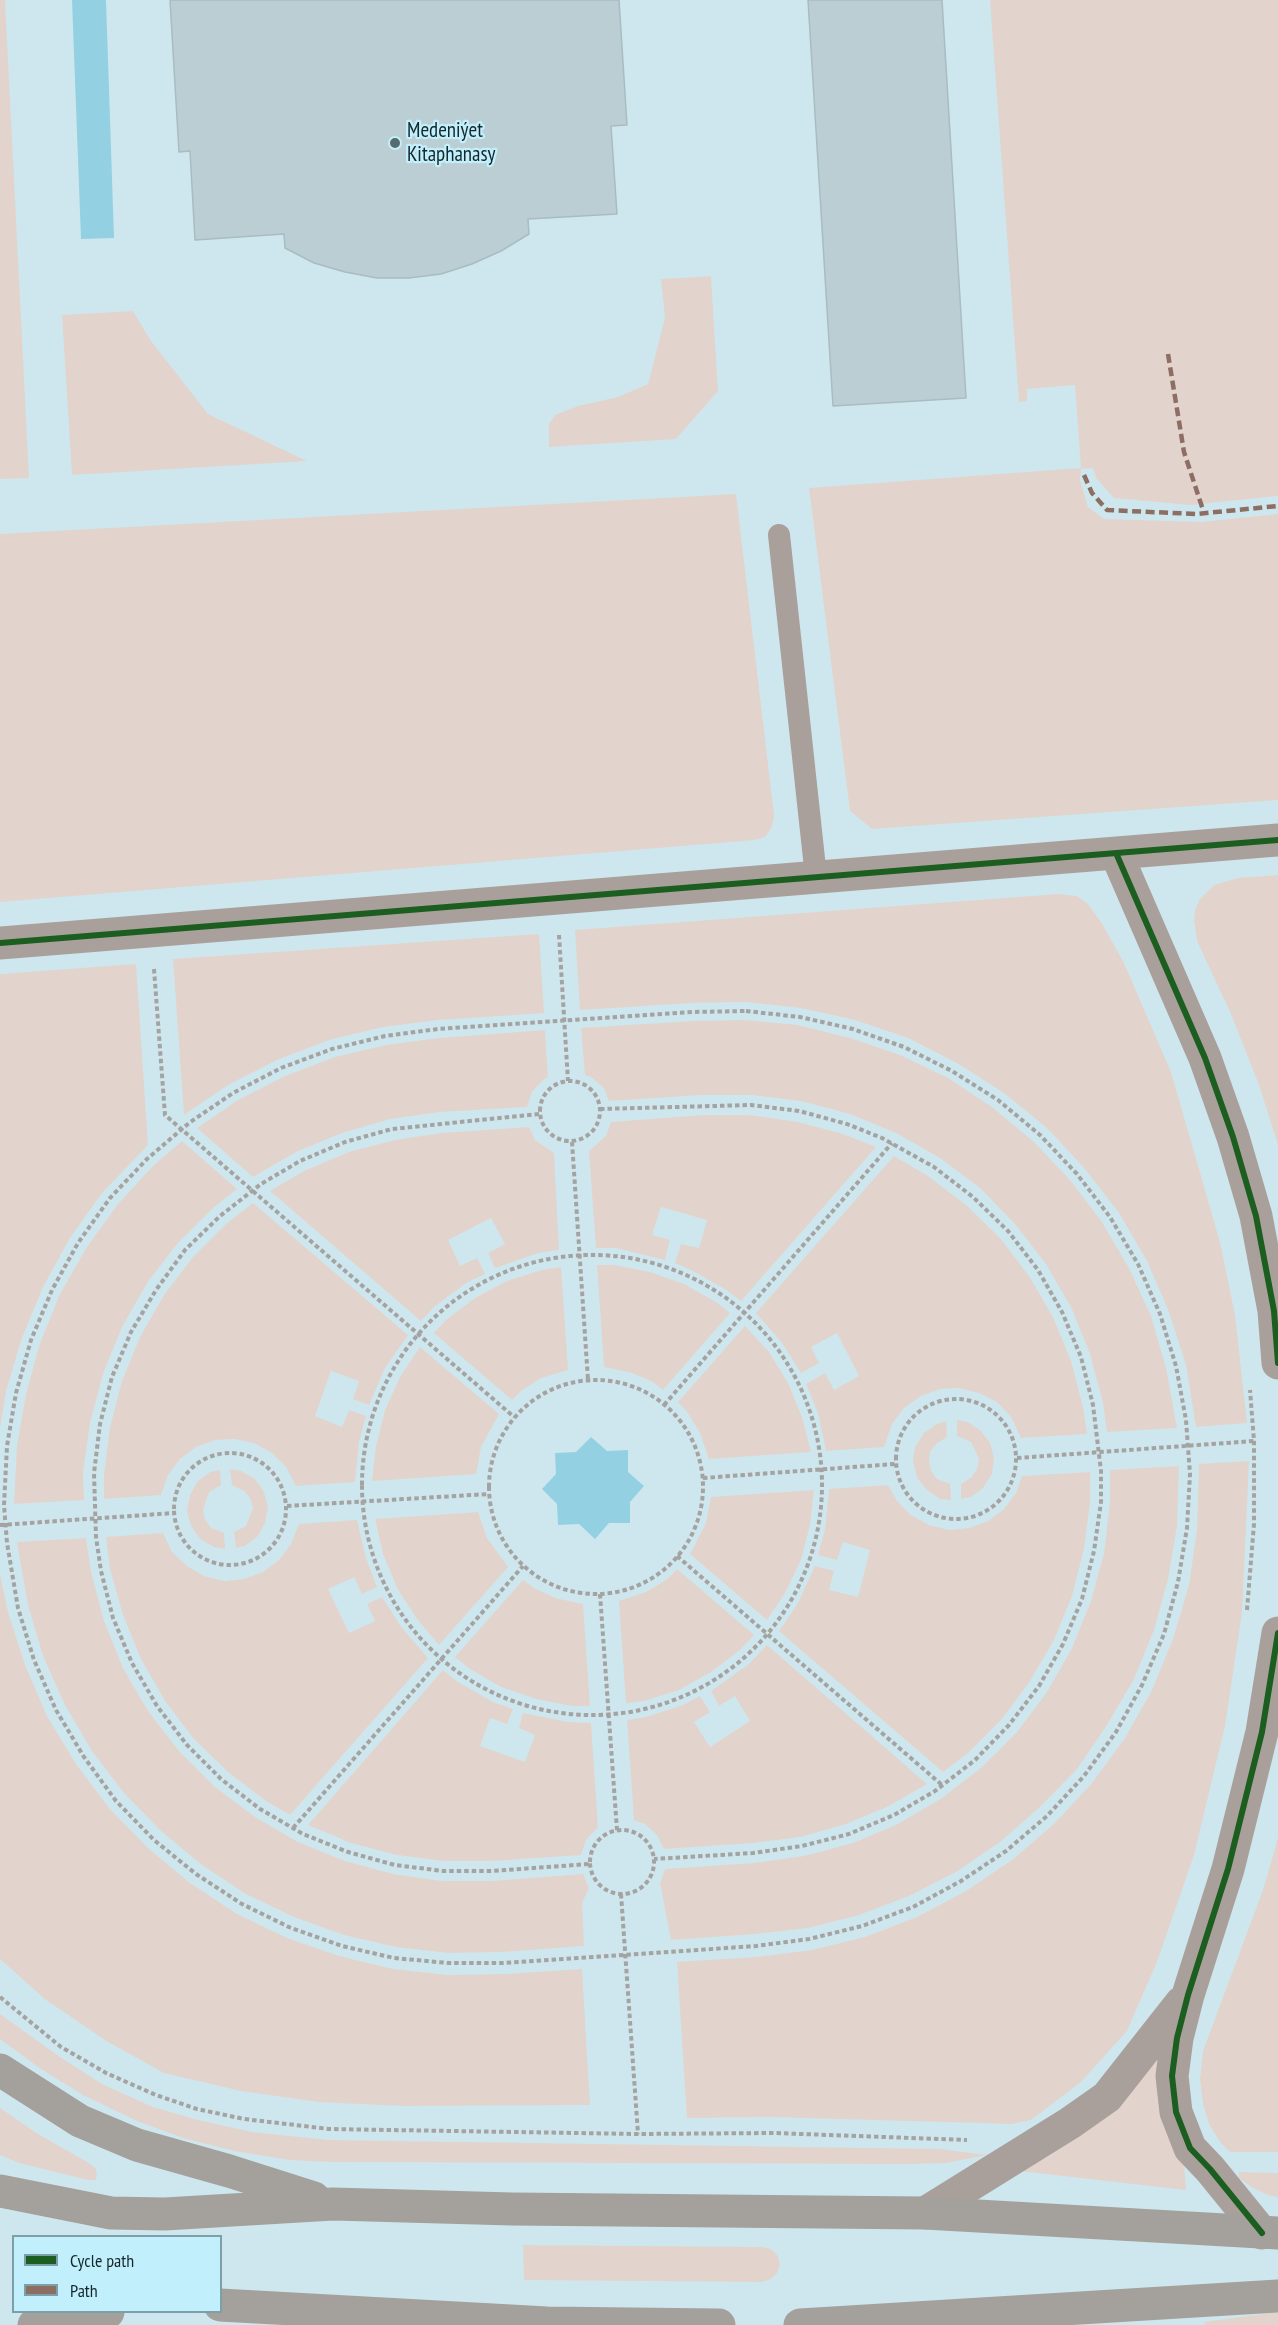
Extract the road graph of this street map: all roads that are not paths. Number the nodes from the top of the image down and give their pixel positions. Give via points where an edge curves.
1 (779, 535) dead end
2 (1278, 840) edge
3 (1116, 853) junction
4 (816, 877) junction
5 (0, 943) edge
6 (1277, 1348) edge
7 (1278, 1633) edge
8 (1188, 1995) junction
9 (0, 2070) edge
10 (0, 2191) edge
11 (333, 2205) junction
12 (925, 2213) junction
13 (1270, 2233) edge
14 (1278, 2296) edge
15 (222, 2305) edge
16 (102, 2313) edge
17 (538, 2324) edge
18 (842, 2324) edge
19 (34, 2325) edge
20 (719, 2325) edge
21 (800, 2325) edge

1 - 4 lane
2 - 3 street
3 - 4 street
3 - 6 street via 1205,1058 1233,1137 1256,1216
4 - 5 street
7 - 8 street via 1262,1732 1231,1857
8 - 12 street via 1107,2097
8 - 13 street via 1173,2076 1176,2112 1190,2148
9 - 11 main road via 80,2121 137,2145
10 - 11 main road via 111,2213
11 - 12 main road
12 - 13 main road
14 - 18 main road
15 - 17 main road
16 - 19 main road
17 - 20 main road
18 - 21 main road

